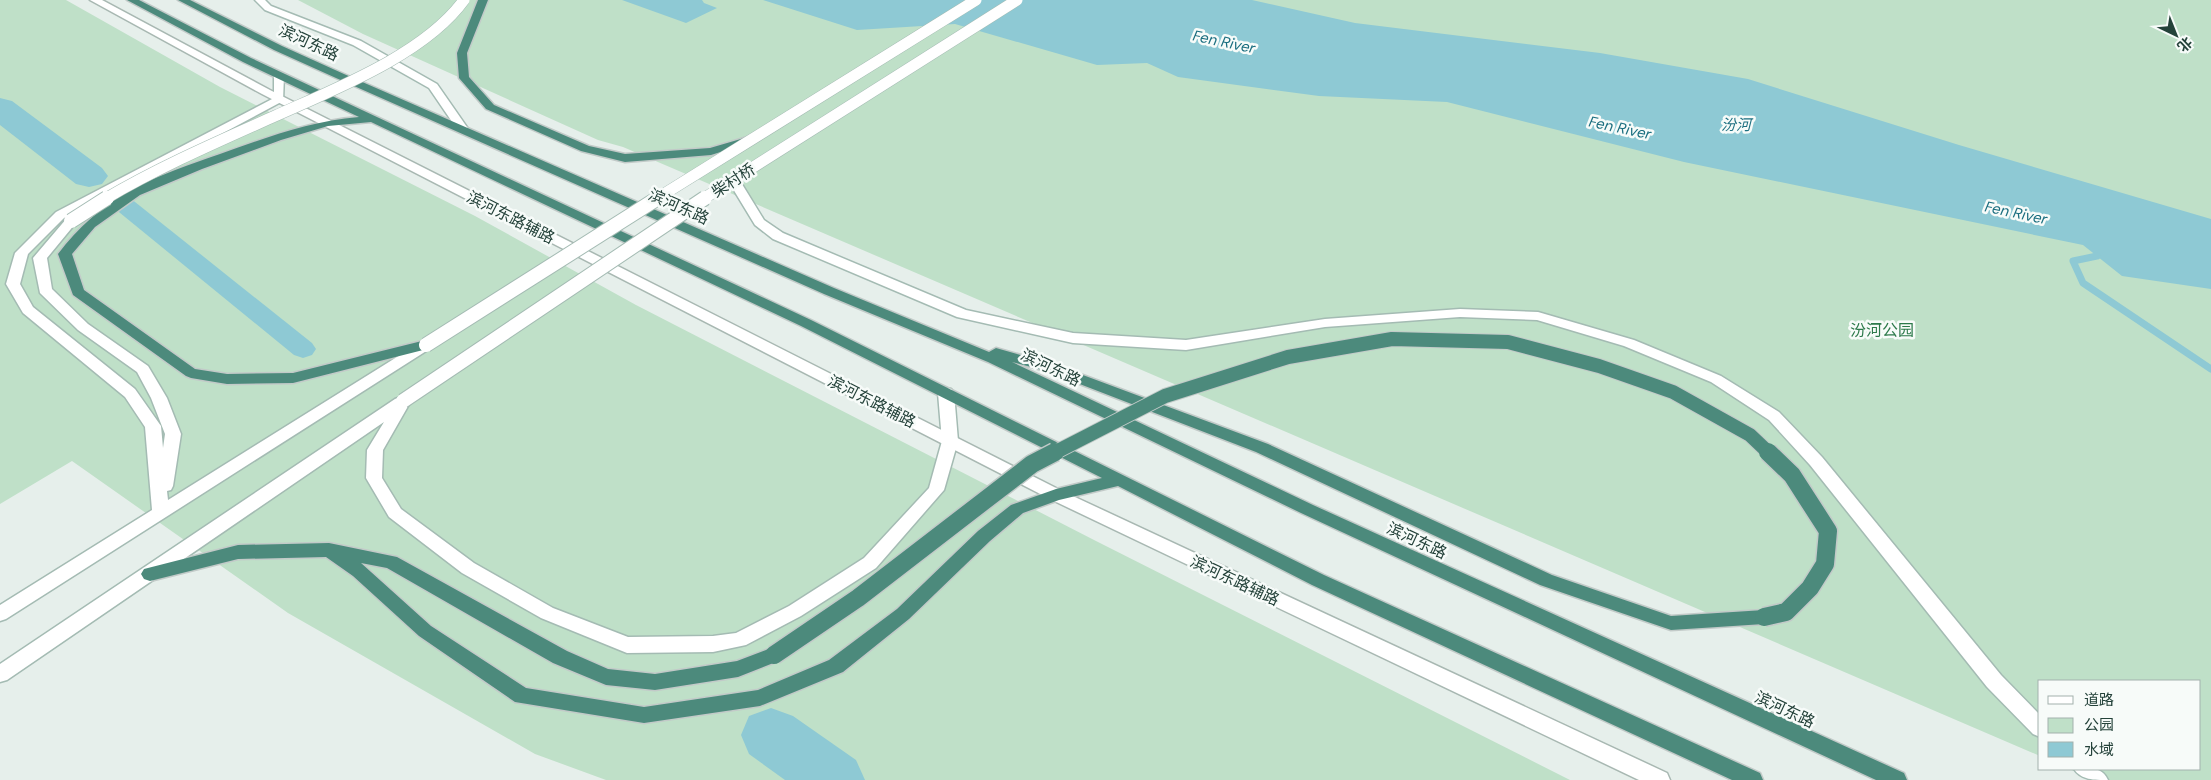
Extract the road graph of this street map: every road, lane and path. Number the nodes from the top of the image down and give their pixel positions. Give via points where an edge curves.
1 (95, 0) edge
2 (132, 0) edge
3 (183, 0) edge
4 (260, 0) edge
5 (464, 0) edge
6 (483, 0) edge
7 (976, 0) edge
8 (1017, 0) edge
9 (279, 75) junction
10 (280, 99) junction
11 (295, 107) junction
12 (372, 119) junction
13 (327, 123) junction
14 (463, 130) junction
15 (751, 139) junction
16 (733, 179) junction
17 (944, 339) junction
18 (426, 345) junction
19 (946, 393) junction
20 (404, 401) junction
21 (950, 441) junction
22 (1120, 480) junction
23 (1056, 495) junction
24 (161, 512) junction
25 (329, 550) junction
26 (150, 574) junction
27 (0, 614) edge
28 (0, 674) edge
29 (2038, 726) edge
30 (2085, 770) edge
31 (1660, 780) edge
32 (1753, 780) edge
33 (1897, 780) edge
34 (2098, 780) edge

1 - 10 main road, 滨河东路辅路
2 - 9 highway
3 - 14 highway, 滨河东路 via 287,52
4 - 14 main road via 268,8 357,43 433,86
5 - 11 main road, bridge via 436,29 402,52
6 - 15 highway via 462,53 464,78 490,107 585,149 625,158 710,151
7 - 15 main road, 柴村桥, bridge
8 - 16 main road, 柴村桥, bridge
9 - 10 main road
9 - 12 highway
10 - 11 main road, 滨河东路辅路
10 - 24 main road via 60,215 22,252 15,276 13,284 28,310 130,393 153,426
11 - 13 main road, 滨河东路辅路
11 - 24 main road, bridge via 95,204 71,221 40,258 45,290 83,327 144,369 159,398 173,434
12 - 13 highway
12 - 19 highway via 806,323
13 - 18 highway via 198,166 136,192 91,224 65,254 78,292 191,373 227,379 294,378
13 - 21 main road, 滨河东路辅路
14 - 17 highway, 滨河东路
15 - 18 main road, 柴村桥, bridge
16 - 20 main road, 柴村桥, bridge
16 - 29 main road via 759,222 778,236 962,314 1073,338 1186,345 1325,323 1460,313 1538,316 1630,343 1716,379 1774,416 1816,461 1994,681
17 - 25 highway, bridge via 1051,368 1262,448 1546,580 1671,623 1764,617 1786,612 1810,588 1825,564 1828,532 1792,475 1750,435 1673,392 1599,366 1508,342 1392,339 1288,356 1165,396 1041,459 1025,469 858,598 774,655 738,670 655,682 606,677 560,657 391,562
17 - 33 highway, 滨河东路
18 - 24 main road, 柴村桥
19 - 21 main road
19 - 22 highway
20 - 21 main road via 375,450 374,478 395,513 483,577 547,613 626,645 713,644 739,640 803,606 870,563 936,490
20 - 26 main road, 柴村桥
21 - 23 main road, 滨河东路辅路
22 - 23 highway
22 - 32 highway via 1318,580
23 - 25 highway via 1018,509 984,536 903,614 836,666 760,698 644,715 522,696 425,631 359,571
23 - 31 main road, 滨河东路辅路
24 - 27 main road, 柴村桥
25 - 26 highway via 238,552
26 - 28 main road, 柴村桥
30 - 34 main road

